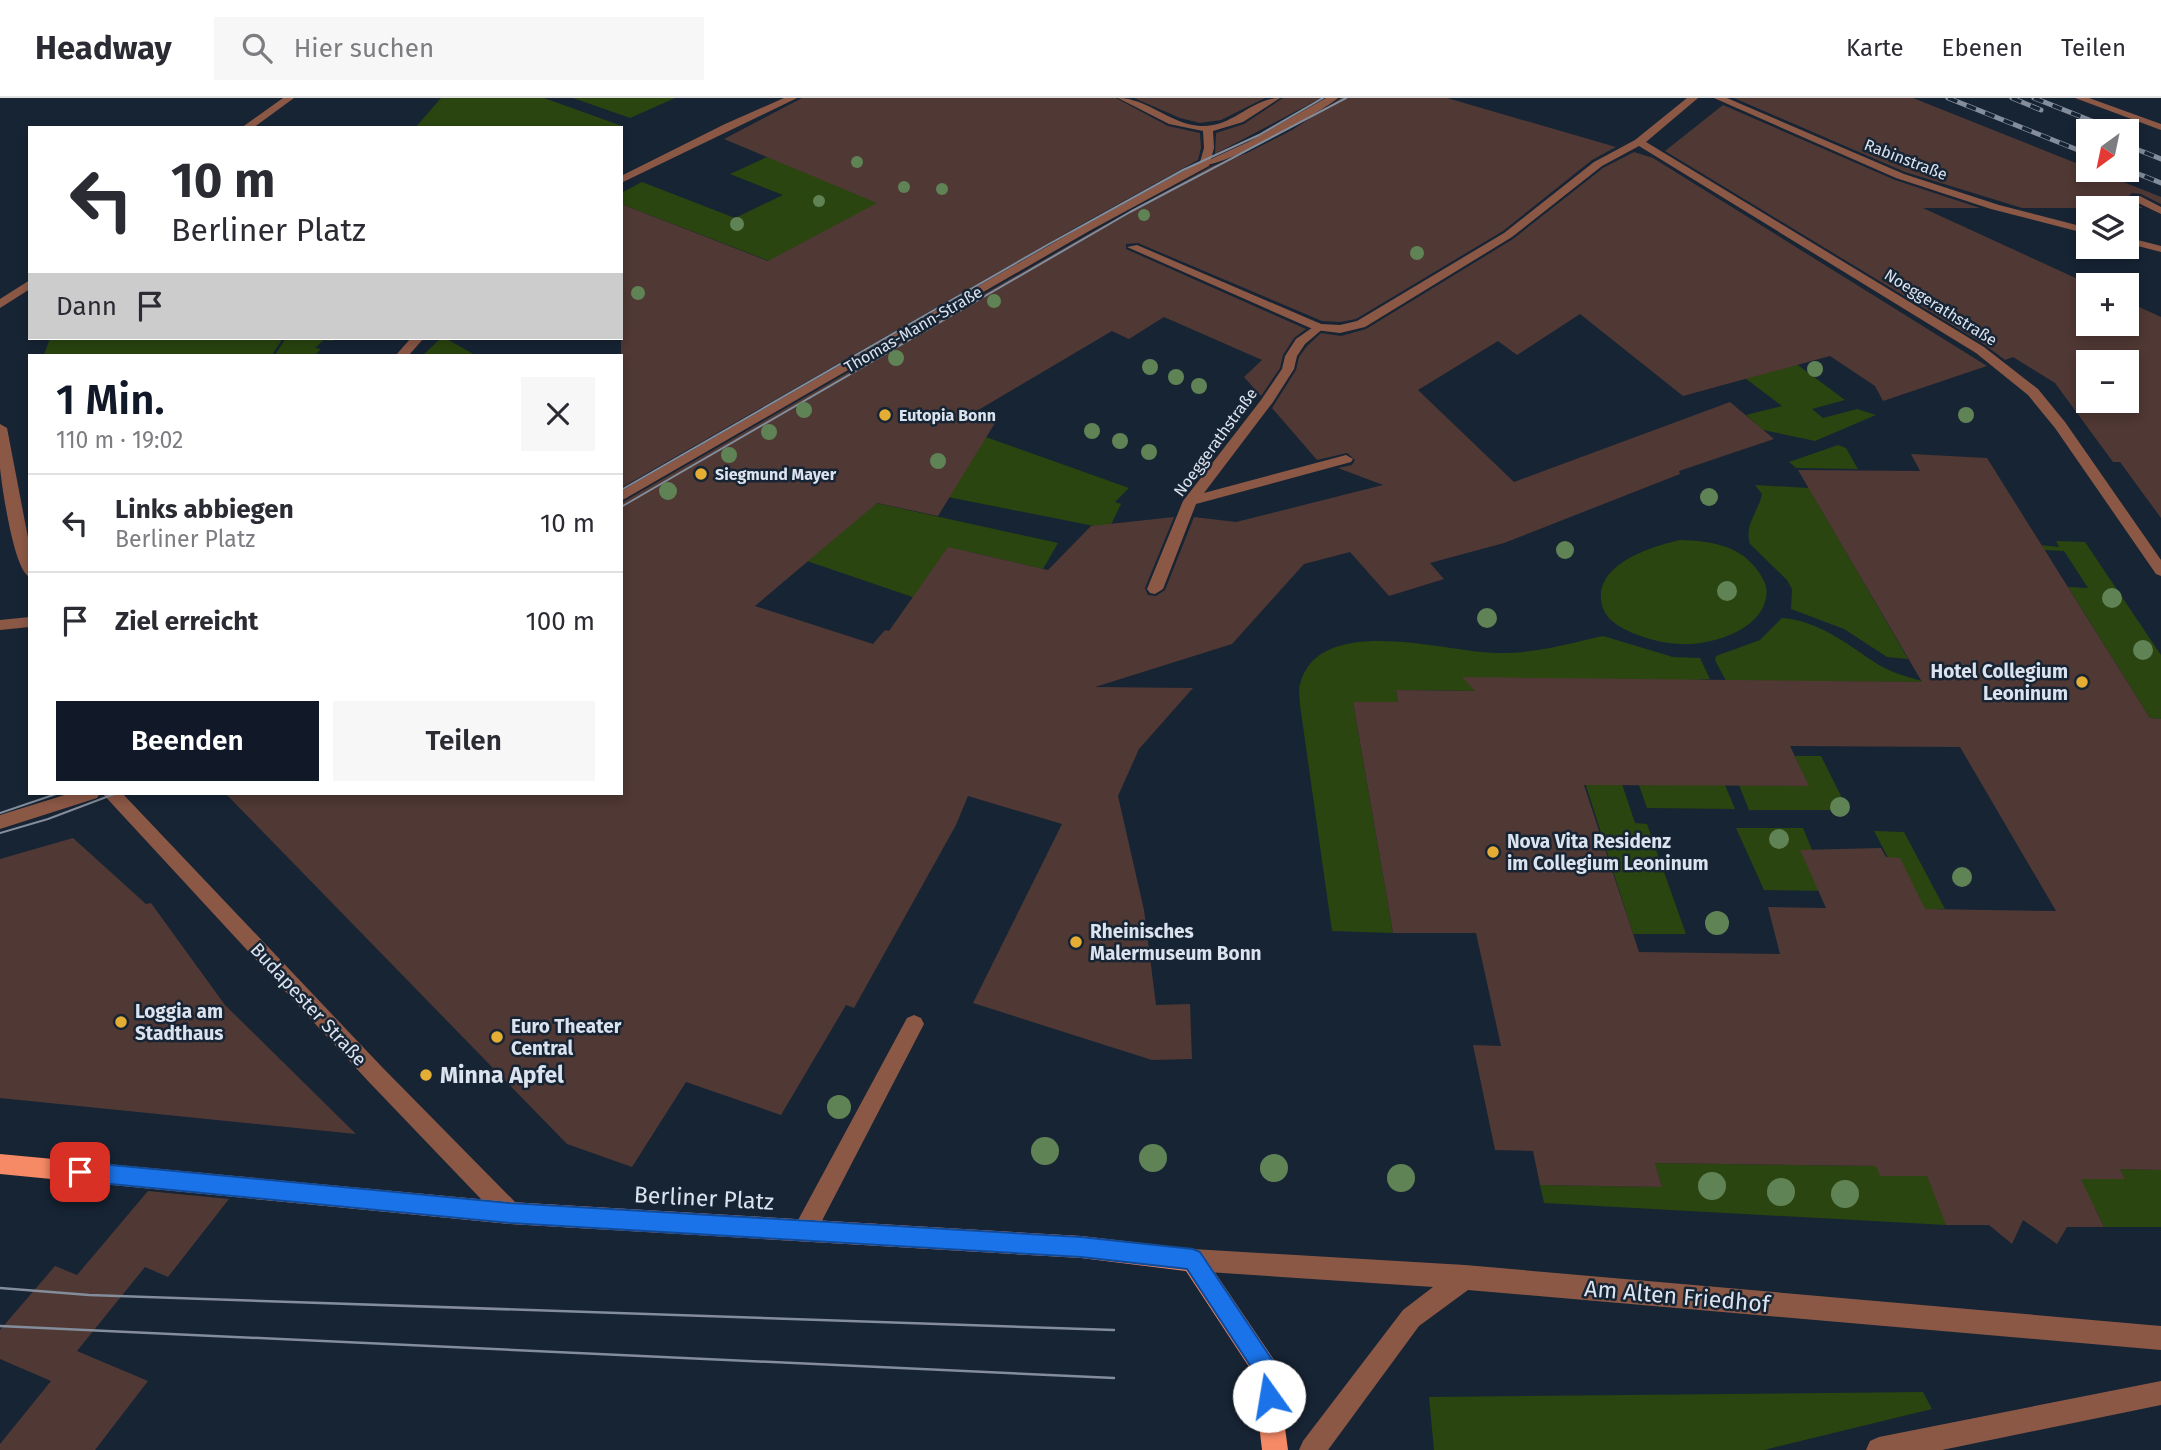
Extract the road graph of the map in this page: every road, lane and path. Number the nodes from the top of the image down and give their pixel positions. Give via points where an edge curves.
1 (289, 98) edge
2 (792, 98) edge
3 (1123, 98) edge
4 (1275, 98) edge
5 (1332, 98) edge
6 (1693, 98) edge
7 (1719, 98) edge
8 (2080, 98) edge
9 (249, 126) edge
10 (2161, 127) edge
11 (1208, 128) junction
12 (1639, 142) junction
13 (1205, 164) junction
14 (623, 179) edge
15 (2139, 200) edge
16 (2161, 211) edge
17 (2076, 227) edge
18 (2139, 243) edge
19 (1133, 247) dead end
20 (2161, 249) edge
21 (28, 284) edge
22 (0, 304) edge
23 (1319, 327) junction
24 (416, 340) edge
25 (403, 354) edge
26 (0, 428) edge
27 (1346, 459) dead end
28 (623, 496) edge
29 (1190, 501) junction
30 (28, 566) edge
31 (2161, 571) edge
32 (1155, 589) dead end
33 (28, 622) edge
34 (0, 625) edge
35 (85, 795) edge
36 (113, 795) edge
37 (0, 822) edge
38 (914, 1024) dead end
39 (0, 1164) edge
40 (510, 1213) junction
41 (805, 1230) junction
42 (1193, 1260) junction
43 (1465, 1278) junction
44 (2161, 1338) edge
45 (2161, 1393) edge
46 (1275, 1450) edge
47 (1312, 1450) edge
48 (1879, 1450) edge

1 - 9 street
2 - 14 street
3 - 11 street via 1173,124
4 - 11 street via 1227,125
5 - 13 street, Thomas-Mann-Straße via 1252,144
6 - 12 street
7 - 17 street, Rabinstraße via 1900,176
8 - 10 street
11 - 13 street
12 - 23 street via 1598,164 1508,235 1403,300 1361,324
12 - 31 street, Noeggerathstraße via 1980,350 2033,392
13 - 28 street, Thomas-Mann-Straße
15 - 16 street
18 - 20 street
19 - 23 street
21 - 22 street
23 - 29 street, Noeggerathstraße via 1300,342 1289,369
24 - 25 street
26 - 30 street
27 - 29 street
29 - 32 street, Noeggerathstraße
33 - 34 street
35 - 37 street
36 - 40 street, Budapester Straße
38 - 41 street
39 - 40 main road, Berliner Platz
40 - 41 main road, Berliner Platz
41 - 42 main road, Berliner Platz via 1081,1247
42 - 43 street, Am Alten Friedhof
42 - 46 main road via 1265,1369
43 - 44 street, Am Alten Friedhof
43 - 47 street via 1411,1318
45 - 48 street

